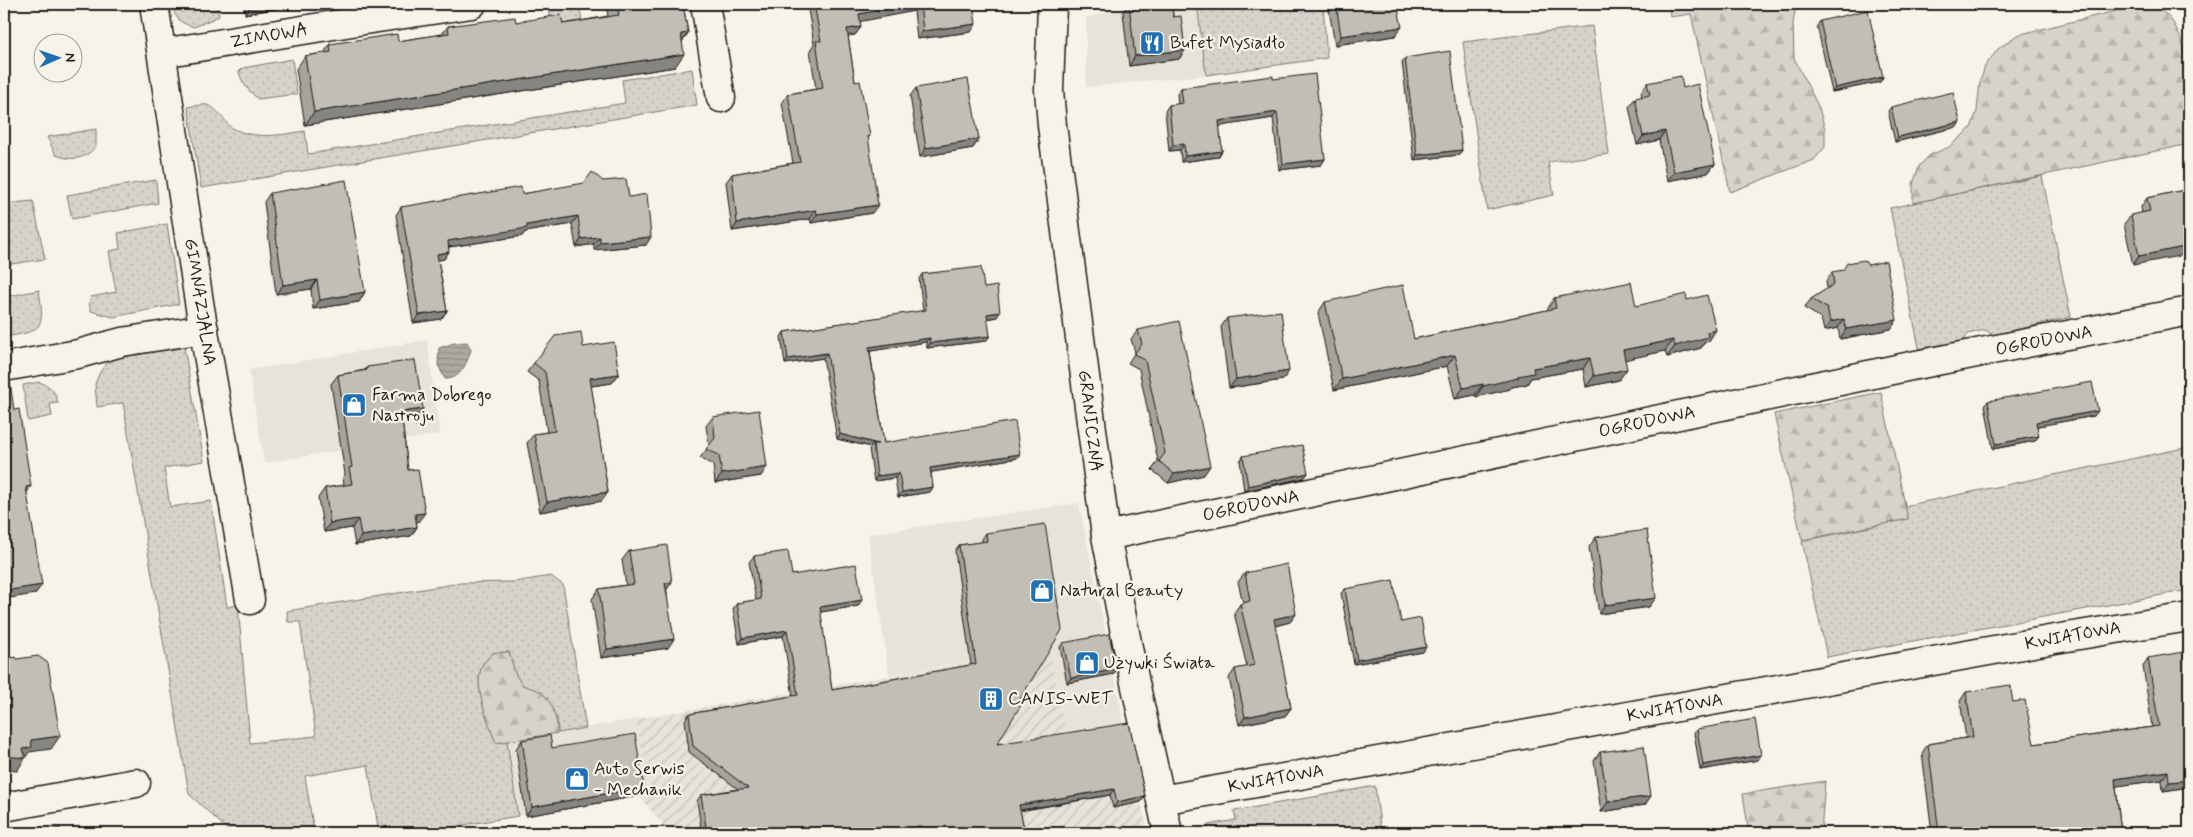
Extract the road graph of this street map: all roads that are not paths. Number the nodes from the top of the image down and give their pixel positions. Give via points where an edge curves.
1 (154, 4) edge
2 (472, 4) edge
3 (705, 4) edge
4 (1052, 4) edge
5 (356, 13) edge
6 (162, 53) junction
7 (720, 98) dead end
8 (2189, 311) edge
9 (204, 328) junction
10 (4, 366) edge
11 (1106, 536) junction
12 (250, 600) dead end
13 (2189, 617) edge
14 (136, 784) dead end
15 (1161, 800) junction
16 (4, 808) edge
17 (1168, 833) edge

1 - 6 street, GIMNAZJALNA
2 - 5 street, ZIMOWA
3 - 7 street
4 - 11 street, GRANICZNA via 1049,90 1052,125
5 - 6 street, ZIMOWA
6 - 9 street, GIMNAZJALNA
8 - 11 street, OGRODOWA via 1902,368
9 - 10 street
9 - 12 street, GIMNAZJALNA
11 - 15 street, GRANICZNA
13 - 15 street, KWIATOWA
14 - 16 street
15 - 17 street, GRANICZNA

